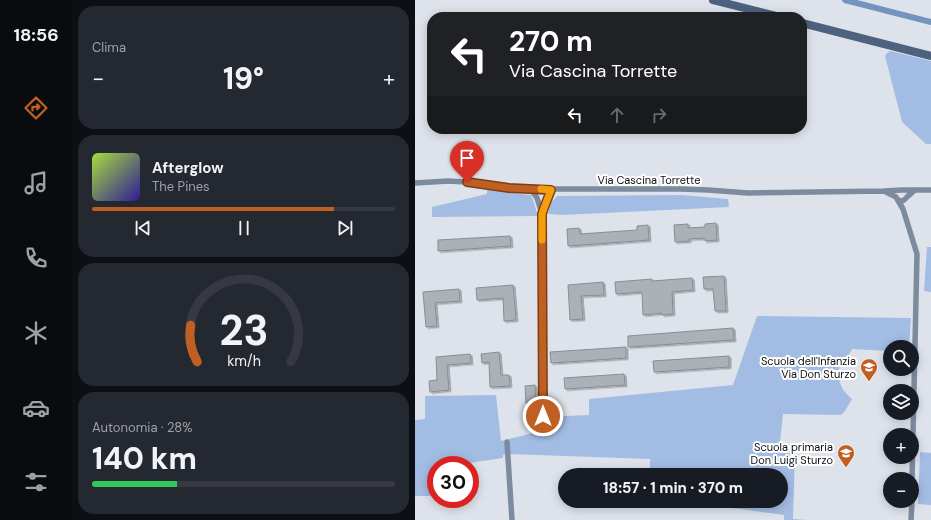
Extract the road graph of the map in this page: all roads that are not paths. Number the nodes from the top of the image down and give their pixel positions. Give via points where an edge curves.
1 (713, 0) edge
2 (760, 12) edge
3 (807, 24) edge
4 (931, 56) edge
5 (415, 183) edge
6 (531, 189) junction
7 (551, 190) junction
8 (916, 190) junction
9 (931, 190) edge
10 (884, 191) junction
11 (901, 191) junction
12 (906, 198) junction
13 (897, 199) junction
14 (903, 209) junction
15 (542, 214) junction
16 (543, 416) dead end
17 (507, 442) dead end
18 (912, 472) edge
19 (911, 508) edge
20 (512, 520) edge
21 (911, 520) edge

1 - 2 main road
3 - 4 main road
5 - 6 street, Via Cascina Torrette via 448,181
6 - 7 street, Via Cascina Torrette
6 - 15 street
7 - 10 street, Via Cascina Torrette via 687,189 748,194
7 - 15 street
8 - 9 street, Via Cascina Torrette
8 - 11 street, Via Cascina Torrette
8 - 12 street
10 - 11 street, Via Cascina Torrette
10 - 13 street, Via Cascina Torrette
11 - 12 street via 906,193
11 - 13 street via 896,194
12 - 13 street via 902,201
12 - 14 street
13 - 14 street
14 - 18 street via 917,254
15 - 16 street
17 - 20 street
19 - 21 street

